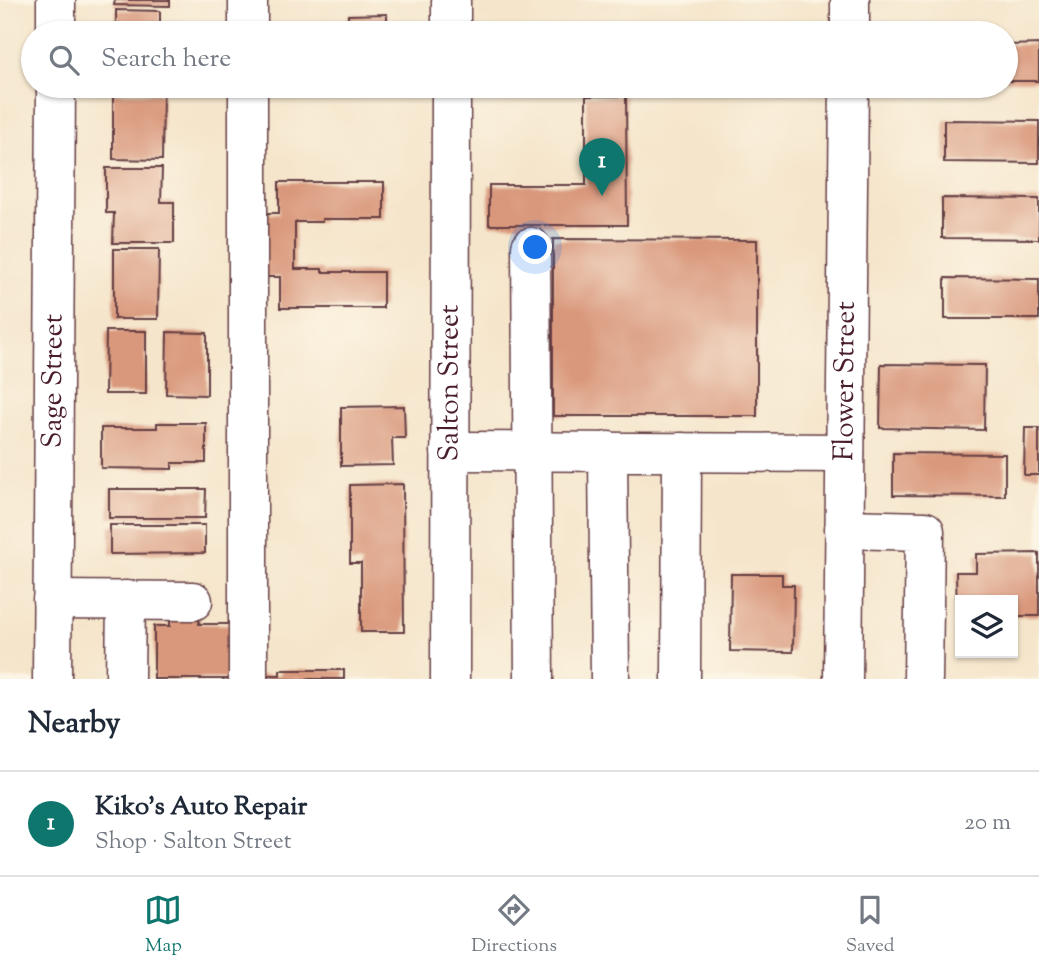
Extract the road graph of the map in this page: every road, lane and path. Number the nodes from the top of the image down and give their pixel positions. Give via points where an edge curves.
1 (56, 0) edge
2 (248, 0) edge
3 (451, 0) edge
4 (850, 0) edge
5 (56, 21) edge
6 (248, 21) edge
7 (451, 21) edge
8 (849, 21) edge
9 (56, 98) edge
10 (248, 98) edge
11 (451, 98) edge
12 (849, 98) edge
13 (531, 247) dead end
14 (450, 451) junction
15 (608, 451) junction
16 (533, 452) junction
17 (682, 452) junction
18 (845, 453) junction
19 (844, 529) junction
20 (52, 600) junction
21 (126, 600) junction
22 (194, 601) dead end
23 (52, 679) edge
24 (125, 679) edge
25 (248, 679) edge
26 (450, 679) edge
27 (534, 679) edge
28 (610, 679) edge
29 (681, 679) edge
30 (843, 679) edge
31 (923, 679) edge

1 - 5 street
2 - 6 street
3 - 7 street
4 - 8 street
9 - 20 street, Sage Street
10 - 25 street
11 - 14 street, Salton Street
12 - 18 street, Flower Street
13 - 16 street
14 - 16 street
14 - 26 street, Salton Street
15 - 16 street
15 - 17 street
15 - 28 street
16 - 27 street
17 - 18 street
17 - 29 street
18 - 19 street, Flower Street
19 - 30 street, Flower Street
19 - 31 street via 925,531
20 - 21 street
20 - 23 street, Sage Street
21 - 22 street
21 - 24 street

